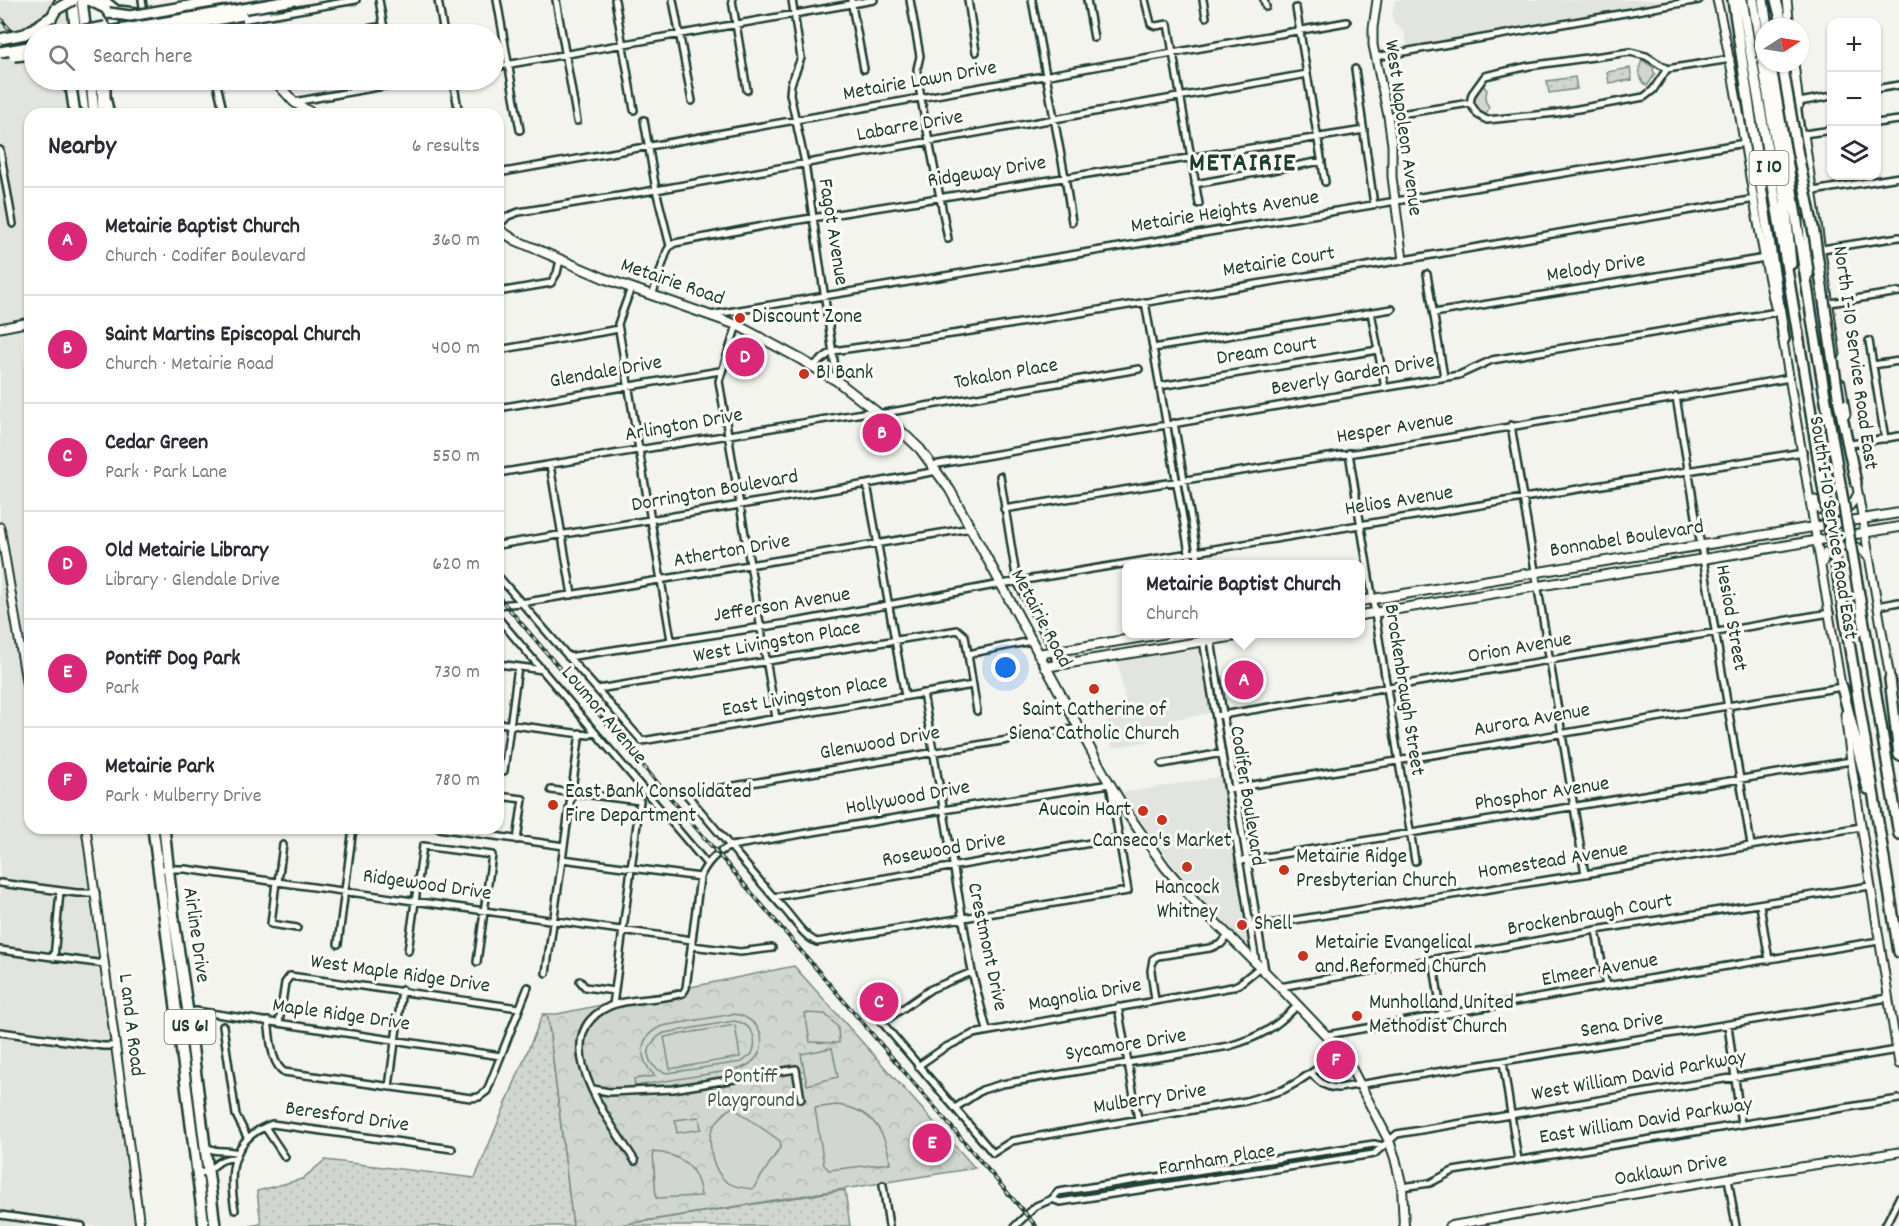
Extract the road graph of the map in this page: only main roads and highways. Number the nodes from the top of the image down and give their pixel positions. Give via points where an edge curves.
1 (73, 0) edge
2 (82, 0) edge
3 (89, 0) edge
4 (207, 0) edge
5 (224, 0) edge
6 (258, 0) edge
7 (297, 0) edge
8 (1733, 0) edge
9 (1742, 0) edge
10 (1753, 0) edge
11 (1763, 0) edge
12 (1771, 0) edge
13 (1779, 0) edge
14 (105, 5) edge
15 (56, 9) edge
16 (1766, 18) edge
17 (1774, 18) edge
18 (1782, 18) edge
19 (37, 24) edge
20 (50, 24) edge
21 (75, 24) edge
22 (85, 24) edge
23 (115, 24) edge
24 (121, 24) edge
25 (155, 24) edge
26 (194, 24) edge
27 (232, 24) edge
28 (24, 34) edge
29 (0, 39) edge
30 (24, 42) edge
31 (0, 46) edge
32 (24, 48) edge
33 (0, 52) edge
34 (24, 55) edge
35 (0, 58) edge
36 (1773, 72) edge
37 (1784, 72) edge
38 (1790, 72) edge
39 (71, 90) edge
40 (81, 90) edge
41 (92, 90) edge
42 (102, 90) edge
43 (283, 90) edge
44 (74, 108) edge
45 (83, 108) edge
46 (93, 108) edge
47 (103, 108) edge
48 (304, 108) edge
49 (1757, 160) junction
50 (504, 232) edge
51 (1806, 283) junction
52 (1798, 336) junction
53 (1784, 339) road end
54 (1856, 483) road end
55 (1899, 513) edge
56 (1899, 527) edge
57 (1365, 601) edge
58 (1365, 614) edge
59 (1132, 638) edge
60 (1201, 638) edge
61 (1038, 654) junction
62 (1045, 668) junction
63 (1894, 678) edge
64 (1842, 687) road end
65 (1899, 754) edge
66 (154, 834) edge
67 (165, 834) edge
68 (1899, 834) edge
69 (1884, 857) junction
70 (1899, 951) edge
71 (204, 1226) edge
72 (215, 1226) edge
73 (1404, 1226) edge

1 - 15 highway, bridge
1 - 21 highway
2 - 22 highway
3 - 14 highway
4 - 27 main road
5 - 14 highway, bridge via 130,16
6 - 24 highway, bridge
7 - 25 highway, bridge
7 - 26 highway, bridge
8 - 49 highway
9 - 52 highway, I 10
10 - 52 highway via 1785,200
11 - 16 highway
12 - 17 highway
13 - 18 highway
14 - 23 highway, bridge
15 - 19 highway, bridge
15 - 20 highway
28 - 29 highway, bridge
30 - 31 highway
32 - 33 highway, bridge
34 - 35 highway, bridge
36 - 51 highway, I 10
37 - 54 highway, bridge
38 - 51 highway via 1808,202 1810,262
39 - 44 highway, bridge
40 - 45 highway
41 - 46 highway
42 - 47 highway
43 - 48 main road
49 - 52 highway
49 - 53 highway
50 - 61 main road, Metairie Road via 560,260 737,325 813,366 877,412 920,448 935,468
51 - 68 highway, I 10, bridge
52 - 69 highway, I 10, bridge
55 - 57 main road, Bonnabel Boulevard
56 - 58 main road, Bonnabel Boulevard
59 - 61 main road
60 - 62 main road
61 - 62 main road, Metairie Road
62 - 73 main road, Metairie Road via 1129,816 1164,867 1339,1048 1360,1085 1402,1187
63 - 65 highway
64 - 69 highway
66 - 71 highway, Airline Drive / US 61
67 - 72 highway, Airline Drive / US 61
69 - 70 highway, I 10

